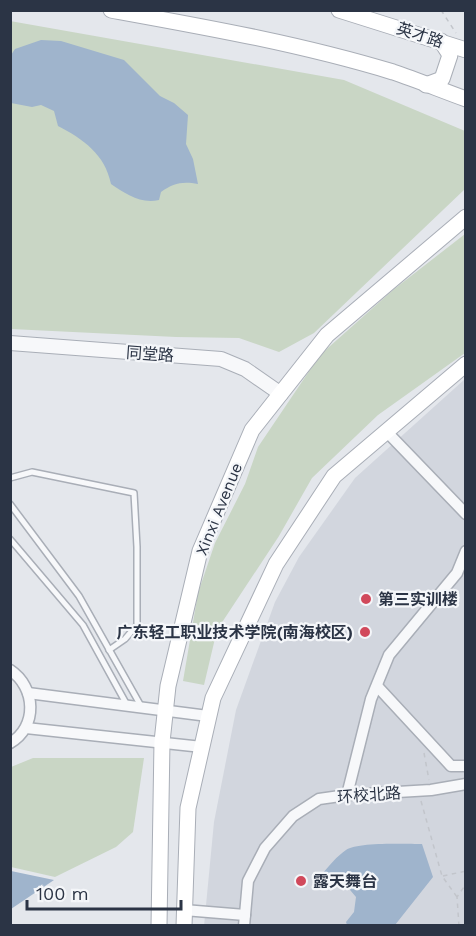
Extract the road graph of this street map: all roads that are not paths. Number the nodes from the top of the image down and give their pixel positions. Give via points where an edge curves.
1 (111, 10) edge
2 (339, 10) edge
3 (441, 41) junction
4 (462, 44) edge
5 (426, 85) junction
6 (465, 99) edge
7 (465, 217) edge
8 (10, 343) edge
9 (465, 364) edge
10 (281, 394) junction
11 (386, 431) junction
12 (10, 478) edge
13 (10, 504) edge
14 (465, 514) edge
15 (10, 539) edge
16 (465, 551) edge
17 (109, 650) junction
18 (10, 670) edge
19 (377, 686) junction
20 (28, 693) junction
21 (128, 706) junction
22 (142, 708) junction
23 (165, 711) junction
24 (208, 716) junction
25 (26, 728) junction
26 (162, 742) junction
27 (10, 743) edge
28 (202, 747) junction
29 (465, 766) edge
30 (465, 784) edge
31 (347, 795) junction
32 (184, 918) edge
33 (244, 920) edge
34 (159, 926) edge

1 - 5 main road via 231,32 393,72
2 - 3 main road, 英才路
3 - 4 main road, 英才路
3 - 5 main road via 450,55 448,64 442,79
5 - 6 main road
7 - 10 main road, Xinxi Avenue via 327,335
8 - 10 street, 同堂路 via 221,359 245,369
9 - 11 main road
10 - 23 main road, Xinxi Avenue via 252,430 200,551
11 - 14 street
11 - 24 main road via 334,476 276,564
12 - 17 lane via 33,472 134,493 136,625 126,639
13 - 17 lane via 79,596
15 - 21 lane via 83,625
16 - 19 street via 457,573 389,655
17 - 22 lane
18 - 20 street via 25,683
19 - 29 street via 451,766
19 - 31 street
20 - 21 street
20 - 25 street via 30,713
21 - 22 street
22 - 23 street
23 - 24 street
23 - 26 main road, Xinxi Avenue
24 - 28 main road
25 - 26 street
25 - 27 street
26 - 28 street
26 - 34 main road, Xinxi Avenue
28 - 32 main road via 188,808
30 - 31 street, 环校北路
31 - 33 street, 环校北路 via 319,799 293,816 265,848 248,880
32 - 33 street

